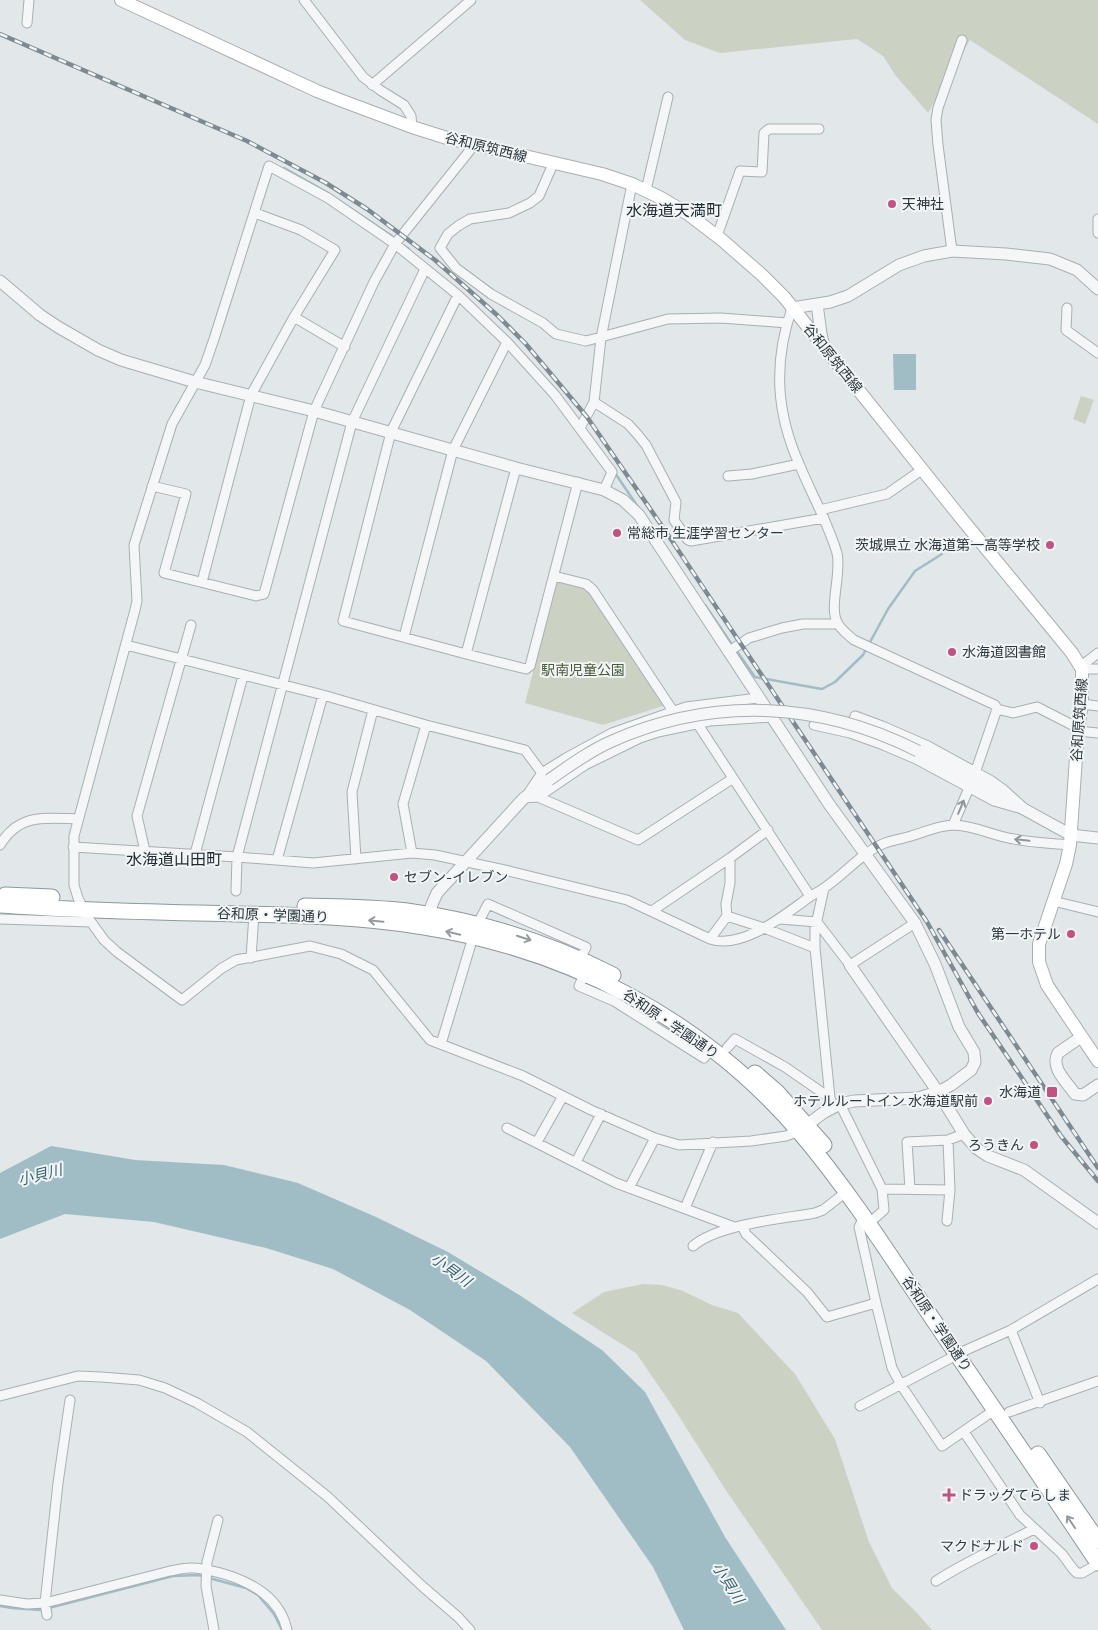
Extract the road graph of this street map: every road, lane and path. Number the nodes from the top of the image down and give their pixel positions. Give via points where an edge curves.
1 (29, 0) edge
2 (121, 0) edge
3 (304, 0) edge
4 (471, 0) edge
5 (26, 23) dead end
6 (962, 40) dead end
7 (372, 85) junction
8 (668, 97) dead end
9 (412, 126) junction
10 (820, 129) dead end
11 (473, 144) junction
12 (554, 164) junction
13 (632, 184) junction
14 (646, 190) junction
15 (255, 213) junction
16 (1098, 219) edge
17 (1098, 233) edge
18 (717, 236) junction
19 (394, 244) junction
20 (952, 251) junction
21 (425, 269) junction
22 (0, 281) edge
23 (1098, 288) edge
24 (458, 295) junction
25 (817, 304) junction
26 (792, 308) junction
27 (1067, 308) dead end
28 (294, 317) junction
29 (787, 323) junction
30 (601, 338) junction
31 (507, 342) junction
32 (345, 347) junction
33 (825, 349) junction
34 (1098, 353) edge
35 (195, 382) junction
36 (250, 395) junction
37 (594, 402) junction
38 (314, 411) junction
39 (352, 422) junction
40 (580, 428) junction
41 (391, 432) junction
42 (453, 450) junction
43 (799, 464) junction
44 (516, 468) junction
45 (923, 469) junction
46 (728, 476) dead end
47 (578, 482) junction
48 (152, 486) junction
49 (604, 490) junction
50 (822, 514) junction
51 (554, 576) junction
52 (202, 582) junction
53 (838, 624) junction
54 (191, 625) dead end
55 (404, 637) junction
56 (126, 645) junction
57 (728, 652) junction
58 (1098, 653) edge
59 (466, 654) junction
60 (181, 659) junction
61 (1081, 667) junction
62 (1098, 670) edge
63 (243, 676) junction
64 (282, 685) junction
65 (323, 695) junction
66 (758, 698) junction
67 (1082, 704) junction
68 (1098, 706) edge
69 (998, 709) junction
70 (373, 710) junction
71 (676, 710) junction
72 (772, 717) junction
73 (697, 723) junction
74 (426, 724) junction
75 (814, 725) dead end
76 (1078, 730) junction
77 (850, 733) junction
78 (1098, 733) edge
79 (975, 773) junction
80 (546, 777) junction
81 (732, 779) junction
82 (970, 788) junction
83 (524, 798) junction
84 (538, 798) junction
85 (1026, 810) junction
86 (78, 819) junction
87 (954, 825) junction
88 (768, 830) junction
89 (1098, 838) edge
90 (1071, 840) junction
91 (0, 846) edge
92 (73, 847) junction
93 (146, 851) junction
94 (412, 853) junction
95 (195, 854) junction
96 (237, 856) junction
97 (865, 856) junction
98 (730, 858) junction
99 (356, 859) junction
100 (277, 860) junction
101 (466, 862) junction
102 (824, 888) junction
103 (236, 892) dead end
104 (0, 895) edge
105 (810, 896) junction
106 (1053, 901) junction
107 (80, 904) junction
108 (0, 905) edge
109 (652, 911) junction
110 (1098, 912) edge
111 (254, 914) junction
112 (727, 916) junction
113 (780, 919) junction
114 (0, 920) edge
115 (426, 921) junction
116 (91, 922) junction
117 (817, 922) junction
118 (915, 924) junction
119 (764, 928) junction
120 (475, 931) junction
121 (710, 939) junction
122 (815, 948) junction
123 (251, 958) junction
124 (850, 965) junction
125 (583, 966) junction
126 (654, 1011) junction
127 (1081, 1037) junction
128 (441, 1044) junction
129 (727, 1048) junction
130 (1098, 1062) edge
131 (1098, 1085) edge
132 (938, 1092) junction
133 (562, 1096) junction
134 (834, 1103) junction
135 (601, 1114) junction
136 (507, 1128) dead end
137 (803, 1128) junction
138 (964, 1134) junction
139 (655, 1138) junction
140 (948, 1140) junction
141 (537, 1142) junction
142 (713, 1142) junction
143 (576, 1162) junction
144 (629, 1188) junction
145 (882, 1189) junction
146 (910, 1189) junction
147 (950, 1190) junction
148 (846, 1192) junction
149 (685, 1208) junction
150 (869, 1217) junction
151 (947, 1221) dead end
152 (1098, 1223) edge
153 (738, 1227) junction
154 (693, 1246) dead end
155 (1098, 1279) edge
156 (876, 1303) junction
157 (1011, 1330) junction
158 (962, 1353) junction
159 (1098, 1381) edge
160 (901, 1385) junction
161 (0, 1396) edge
162 (70, 1400) dead end
163 (1040, 1403) junction
164 (860, 1406) dead end
165 (1002, 1411) junction
166 (964, 1432) junction
167 (218, 1520) dead end
168 (1034, 1529) junction
169 (1098, 1541) edge
170 (1098, 1564) edge
171 (207, 1574) junction
172 (936, 1581) dead end
173 (0, 1600) edge
174 (46, 1609) junction
175 (214, 1630) edge
176 (287, 1630) edge
177 (470, 1630) edge

1 - 5 street
2 - 9 main road, 谷和原筑西線 via 317,91
3 - 7 street via 356,70
4 - 7 street
6 - 20 street via 936,120
7 - 9 street via 404,105 411,116
8 - 14 street
9 - 11 main road, 谷和原筑西線
10 - 18 street via 769,129 764,133 762,172 740,172
11 - 12 main road, 谷和原筑西線
11 - 19 street
12 - 13 main road, 谷和原筑西線
12 - 30 street via 539,196 530,203 509,213 470,219 448,234 440,248 456,268 491,294 543,322 556,334 586,340
13 - 14 main road, 谷和原筑西線
13 - 30 street
14 - 18 main road, 谷和原筑西線
15 - 19 street via 269,166 319,192
15 - 28 street via 302,230 335,250
15 - 35 street via 205,365
16 - 17 street
18 - 26 main road, 谷和原筑西線 via 762,275
19 - 21 street
19 - 32 street
20 - 23 street via 1050,259 1077,270
20 - 25 street via 911,260 888,270 848,296
21 - 24 street
21 - 39 street
22 - 35 street via 58,327 92,346 120,360
24 - 31 street
24 - 41 street
25 - 26 street
25 - 33 street
26 - 29 street
26 - 33 main road, 谷和原筑西線
27 - 34 street via 1066,330
28 - 32 street
28 - 36 street
29 - 30 street via 680,318 657,320
29 - 43 street via 778,384 786,430
30 - 37 street
31 - 40 street
31 - 42 street
32 - 38 street
33 - 45 main road, 谷和原筑西線
35 - 36 street
35 - 48 street via 172,424
36 - 38 street
36 - 52 street
37 - 40 street
37 - 50 street via 628,424 646,445 676,502 674,520 688,540 694,542
38 - 39 street
38 - 52 street via 264,594 256,596
39 - 41 street
39 - 64 street
40 - 49 street via 612,472
41 - 42 street
41 - 55 street via 343,620
42 - 44 street
42 - 55 street
43 - 46 street
43 - 50 street
44 - 47 street
44 - 59 street
45 - 50 street via 886,494
45 - 61 main road, 谷和原筑西線
47 - 49 street
47 - 51 street
48 - 52 street via 186,494 164,573
48 - 56 street via 134,545 137,601
49 - 57 street via 639,515
50 - 53 street via 838,556 835,609
51 - 59 street via 530,666 526,669
51 - 71 street via 586,584 593,590
53 - 57 street via 782,628 749,638
53 - 69 street via 854,640
54 - 60 street
55 - 59 street
56 - 60 street
56 - 86 street
57 - 66 street
58 - 61 street
60 - 63 street
60 - 93 street via 137,816
61 - 62 street
61 - 67 main road, 谷和原筑西線
63 - 64 street
63 - 95 street
64 - 65 street
64 - 96 street
65 - 70 street
65 - 100 street
66 - 71 street
66 - 72 street
67 - 68 street
67 - 76 main road, 谷和原筑西線
69 - 76 street via 1013,713 1037,707
69 - 79 street
70 - 74 street
70 - 99 street via 352,792
71 - 73 street
71 - 80 street via 603,737
72 - 73 street
72 - 97 street
73 - 81 street
73 - 84 street via 658,732 611,751
74 - 80 street via 526,750
74 - 94 street via 403,804
75 - 77 street
76 - 78 street
76 - 90 main road, 谷和原筑西線
77 - 79 street via 855,716 914,739
77 - 82 street via 899,751
79 - 85 street via 1004,790
80 - 83 street
80 - 85 street, bridge via 639,731 683,718 724,712 772,711 821,716 870,729 918,751
81 - 84 street via 638,840
81 - 88 street
82 - 85 street via 994,801
87 -> 82 street
83 - 84 street
83 - 101 street
85 - 90 street
86 - 91 street via 39,818 23,822
86 - 92 street
90 -> 87 street via 1013,839 971,826
87 - 97 street via 936,827 886,843
88 - 98 street
88 - 105 street
89 - 90 street
90 - 106 main road, 谷和原筑西線
92 - 93 street
92 - 107 street via 74,885
93 - 95 street
94 - 99 street
94 - 101 street
95 - 96 street
96 - 100 street
96 - 103 street
97 - 102 street
97 - 118 street
98 - 109 street
98 - 112 street
99 - 100 street via 313,863
101 - 109 street via 627,900
101 - 115 street via 437,893
102 - 105 street
102 - 117 street
104 - 107 highway, 谷和原・学園通り
105 - 113 street
106 - 110 street
106 - 127 main road, 谷和原筑西線 via 1040,936 1039,962 1047,986
107 - 108 highway, 谷和原・学園通り
107 - 111 highway, 谷和原・学園通り
107 - 115 highway, 谷和原・学園通り via 378,908
107 - 116 street
109 - 121 street
115 -> 111 highway, 谷和原・学園通り
111 - 123 street
112 - 119 street
112 - 121 street
113 - 117 street
113 - 119 street
114 - 116 street
115 - 120 highway, 谷和原・学園通り
116 - 123 street via 117,952 182,1000 222,968 236,960
117 - 122 street
117 - 124 street
118 - 124 street
118 - 132 street via 975,1057 974,1066 966,1075
119 - 121 street via 729,942
119 - 122 street
120 - 125 highway, 谷和原・学園通り via 540,944
120 - 125 street via 488,904 586,947
120 - 128 street
122 - 134 street
123 - 128 street via 310,946 360,962 373,970 430,1040
124 - 132 street
125 - 126 highway, 谷和原・学園通り via 626,982
125 - 126 street via 579,986 614,1001
126 - 129 highway, 谷和原・学園通り via 692,1021
126 - 137 highway, 谷和原・学園通り via 725,1059
127 - 130 main road, 谷和原筑西線
127 - 131 street via 1058,1052 1055,1064 1075,1094 1083,1095
128 - 133 street via 524,1076
129 - 134 street via 735,1040 785,1067
129 - 137 highway, 谷和原・学園通り via 777,1092
132 - 134 street via 918,1098
132 - 138 street
133 - 135 street
133 - 141 street
134 - 137 street
134 - 145 street
135 - 139 street
135 - 143 street
136 - 141 street
137 - 142 street via 786,1136
137 - 148 highway, 谷和原・学園通り
137 - 150 highway, 谷和原・学園通り via 852,1183
138 - 140 street
138 - 152 street via 988,1156 1024,1170
139 - 142 street via 679,1145
139 - 144 street
140 - 146 street via 908,1142
140 - 147 street
141 - 143 street
142 - 149 street
143 - 144 street
144 - 149 street
145 - 146 street
145 - 150 street via 884,1210
146 - 147 street
147 - 151 street
148 - 150 highway, 谷和原・学園通り
148 - 153 street via 815,1213
149 - 153 street
150 - 156 street via 859,1227
150 - 158 highway, 谷和原・学園通り
153 - 154 street via 710,1236
153 - 156 street via 807,1292 827,1317
155 - 157 street
156 - 160 street via 892,1368
157 - 158 street
157 - 163 street
158 - 160 street
158 - 165 highway, 谷和原・学園通り
159 - 163 street
160 - 164 street
160 - 166 street via 942,1446
161 - 177 street via 78,1376 101,1376 139,1380 197,1403 247,1432 328,1497
162 - 174 street
163 - 165 street
165 - 166 street
165 - 169 highway, 谷和原・学園通り
170 -> 165 highway, 谷和原・学園通り
166 - 168 street via 1020,1515
167 - 171 street
168 - 170 street via 1077,1572 1082,1573
168 - 172 street
171 - 174 street via 191,1568 170,1571
171 - 175 street
171 - 176 street via 239,1579 258,1589 282,1614
173 - 174 street

